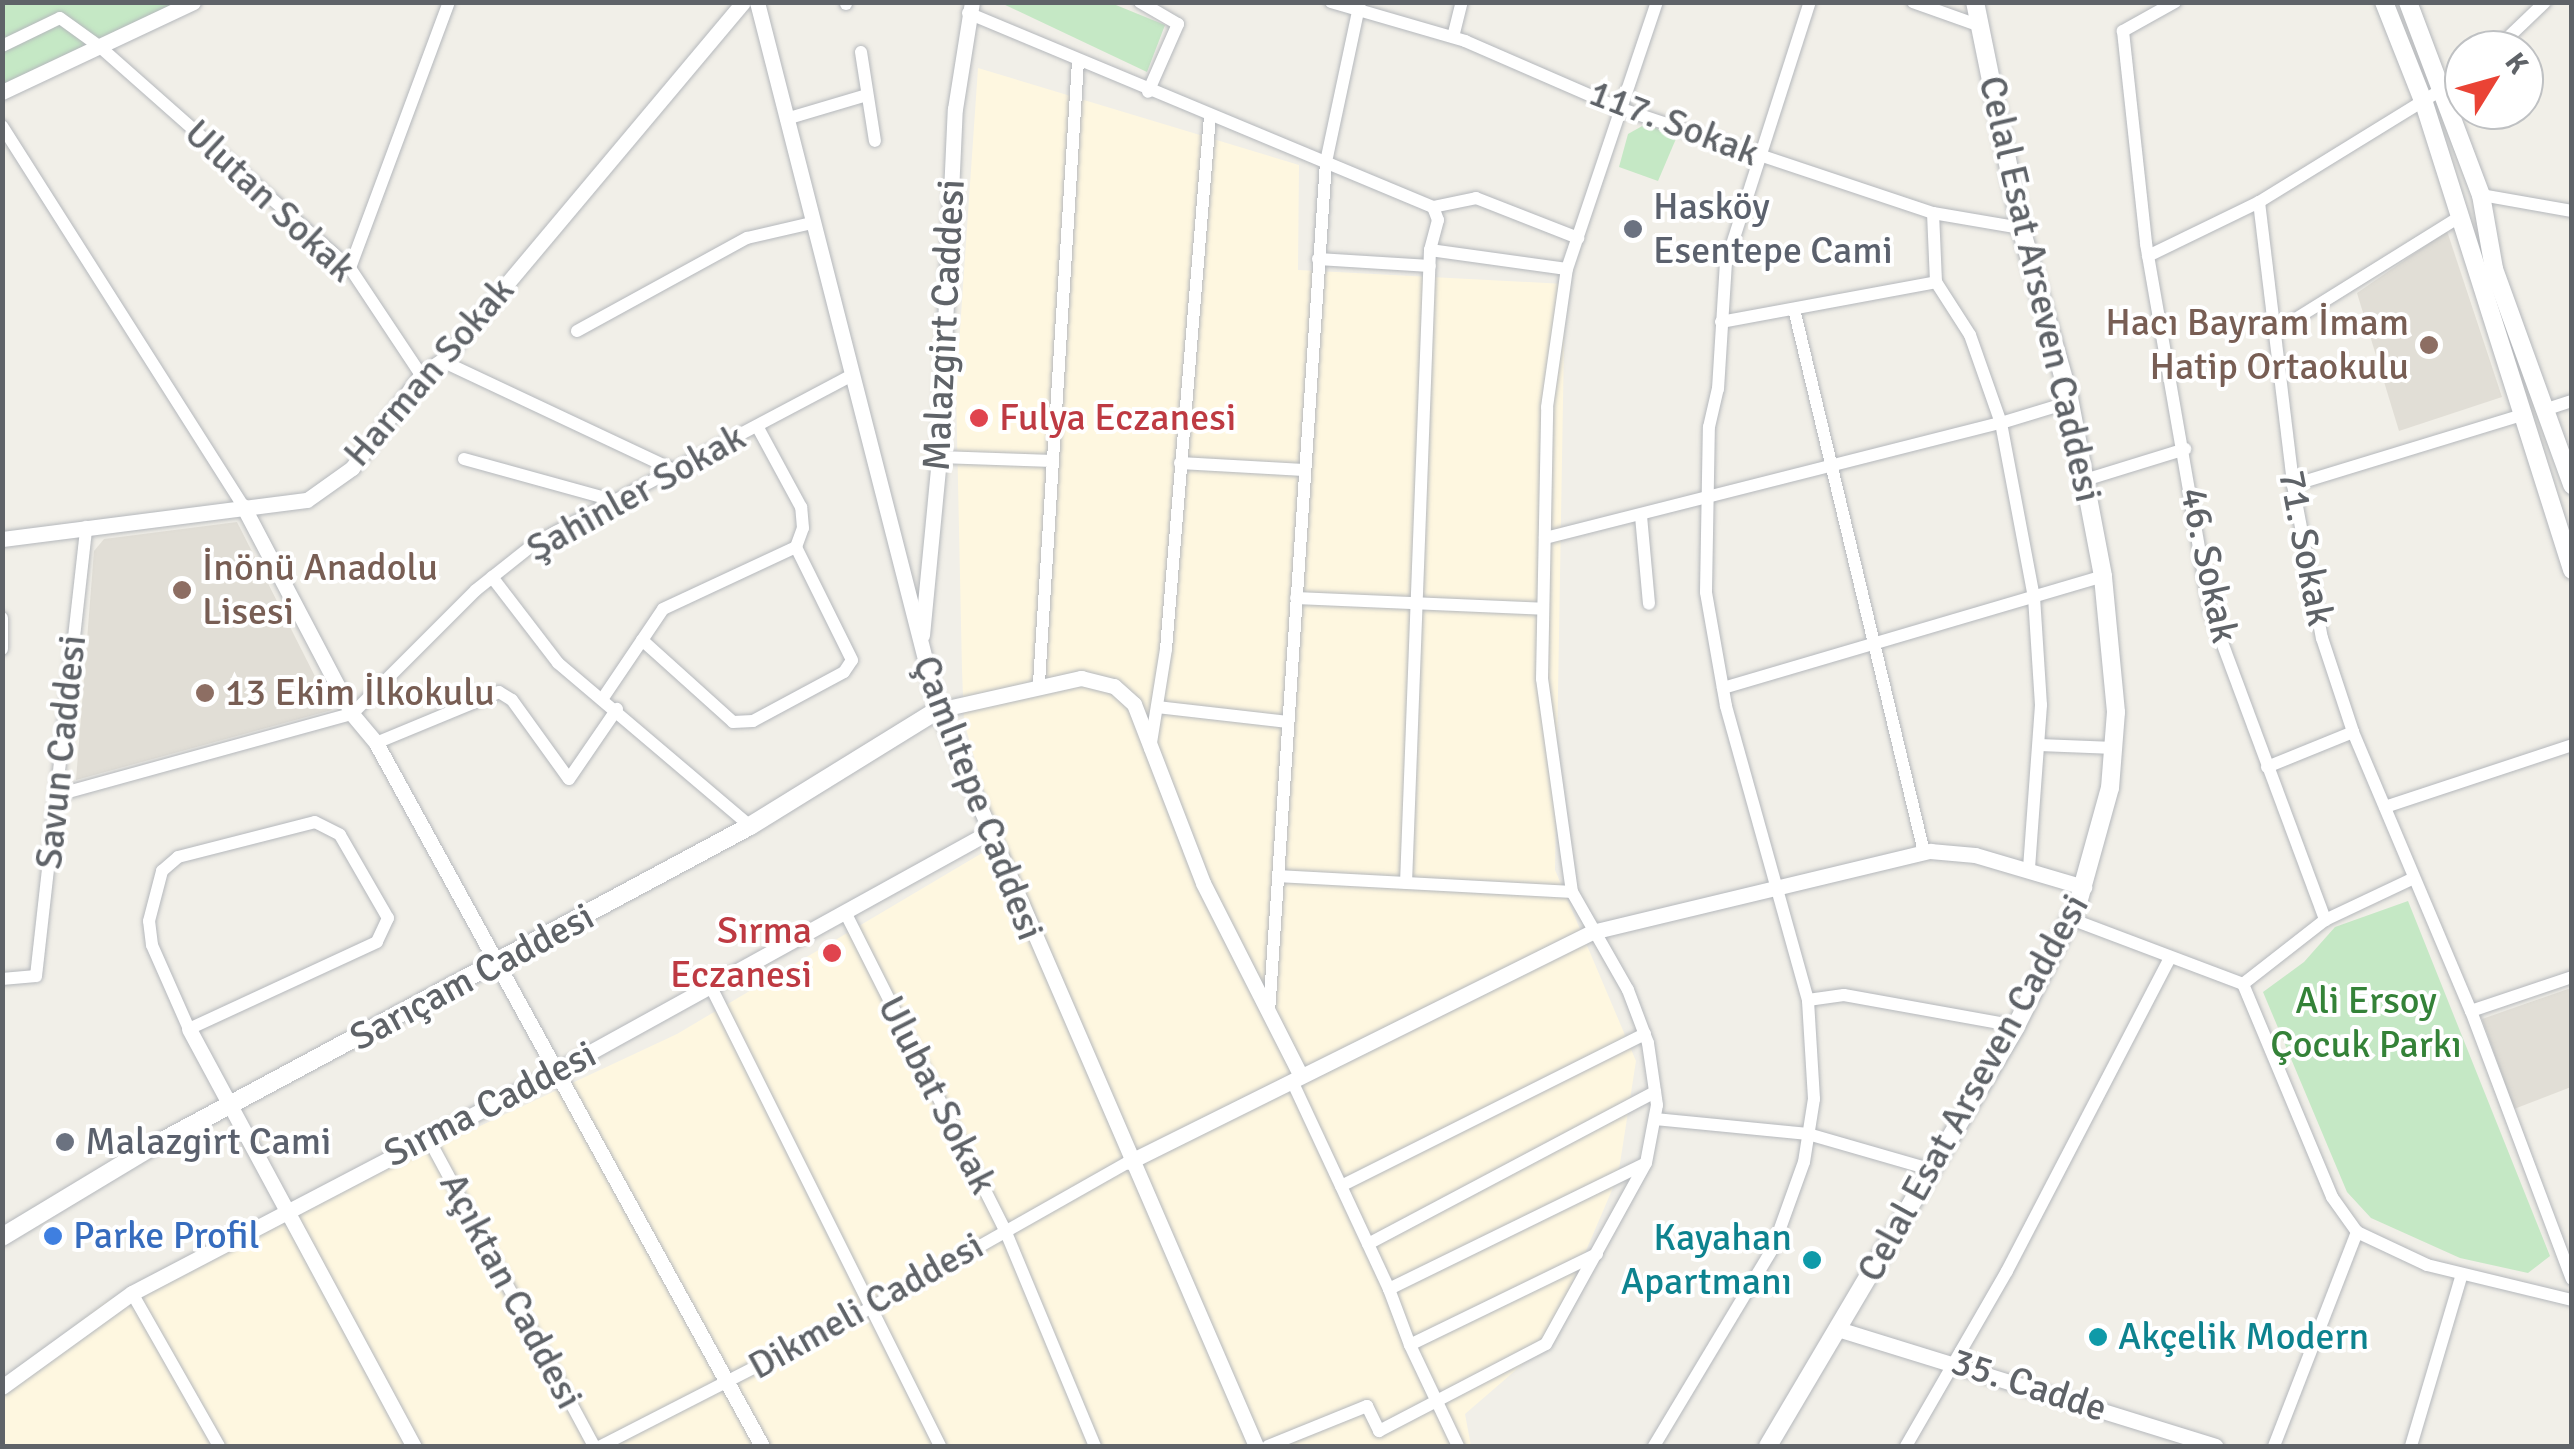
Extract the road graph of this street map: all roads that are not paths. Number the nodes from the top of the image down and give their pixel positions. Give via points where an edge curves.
1 (193, 2) edge
2 (449, 2) edge
3 (742, 2) edge
4 (757, 2) edge
5 (1140, 2) edge
6 (1331, 2) edge
7 (1462, 2) edge
8 (1657, 2) edge
9 (1810, 2) edge
10 (1913, 2) edge
11 (1975, 2) edge
12 (2175, 2) edge
13 (2384, 2) edge
14 (2408, 2) edge
15 (2545, 2) edge
16 (1358, 7) edge
17 (970, 8) edge
18 (1980, 26) junction
19 (2516, 30) edge
20 (1453, 38) junction
21 (2, 46) edge
22 (98, 46) junction
23 (861, 52) dead end
24 (1078, 62) junction
25 (2444, 90) edge
26 (2, 92) edge
27 (1148, 92) junction
28 (863, 96) junction
29 (2432, 98) junction
30 (1620, 108) junction
31 (1210, 116) junction
32 (786, 119) junction
33 (2, 126) edge
34 (875, 141) dead end
35 (1762, 156) junction
36 (1326, 162) junction
37 (2481, 195) junction
38 (2259, 202) junction
39 (1433, 207) junction
40 (2572, 211) edge
41 (1933, 213) junction
42 (2459, 217) junction
43 (812, 224) junction
44 (2021, 228) junction
45 (1578, 238) junction
46 (1430, 250) junction
47 (2148, 256) junction
48 (1318, 259) junction
49 (1430, 266) junction
50 (350, 268) junction
51 (1566, 269) junction
52 (1936, 282) junction
53 (1794, 309) junction
54 (1721, 322) junction
55 (577, 331) dead end
56 (2273, 333) junction
57 (442, 361) junction
58 (421, 374) junction
59 (850, 376) junction
60 (2572, 401) edge
61 (2070, 402) junction
62 (2544, 410) junction
63 (2522, 414) junction
64 (2001, 423) junction
65 (756, 426) junction
66 (2186, 448) junction
67 (939, 457) junction
68 (464, 459) dead end
69 (1053, 461) junction
70 (1180, 463) junction
71 (1832, 468) junction
72 (674, 470) junction
73 (1304, 470) junction
74 (2086, 480) junction
75 (2293, 484) junction
76 (2572, 485) edge
77 (613, 500) junction
78 (1708, 502) junction
79 (243, 506) junction
80 (1641, 516) junction
81 (86, 528) junction
82 (1544, 538) junction
83 (2, 540) edge
84 (796, 546) junction
85 (2572, 570) edge
86 (2103, 576) junction
87 (492, 578) junction
88 (1296, 598) junction
89 (2034, 598) junction
90 (1417, 604) junction
91 (1648, 604) dead end
92 (1544, 609) junction
93 (2, 618) edge
94 (642, 640) junction
95 (1876, 644) junction
96 (2, 649) edge
97 (920, 649) junction
98 (1039, 683) junction
99 (1723, 688) junction
100 (603, 698) junction
101 (1157, 708) junction
102 (617, 709) junction
103 (938, 710) junction
104 (352, 714) junction
105 (1288, 722) junction
106 (2353, 732) junction
107 (376, 743) junction
108 (2572, 745) edge
109 (2039, 746) junction
110 (2115, 748) junction
111 (1150, 752) junction
112 (2267, 767) junction
113 (57, 796) junction
114 (2385, 807) junction
115 (750, 826) junction
116 (986, 834) junction
117 (1924, 852) junction
118 (2029, 869) junction
119 (1278, 876) junction
120 (2414, 878) junction
121 (1406, 883) junction
122 (2084, 887) junction
123 (1775, 890) junction
124 (1572, 892) junction
125 (845, 912) junction
126 (2071, 919) junction
127 (2325, 920) junction
128 (1592, 932) junction
129 (2169, 960) junction
130 (497, 964) junction
131 (2572, 977) edge
132 (2, 978) edge
133 (2243, 984) junction
134 (711, 987) junction
135 (1808, 1000) junction
136 (2471, 1012) junction
137 (1269, 1013) junction
138 (2016, 1026) junction
139 (189, 1030) junction
140 (1645, 1034) junction
141 (558, 1070) junction
142 (1296, 1079) junction
143 (1656, 1092) junction
144 (232, 1102) junction
145 (1655, 1119) junction
146 (1808, 1134) junction
147 (428, 1136) junction
148 (1129, 1162) junction
149 (1646, 1163) junction
150 (1933, 1170) junction
151 (1340, 1186) junction
152 (286, 1209) junction
153 (1004, 1230) junction
154 (2357, 1232) junction
155 (2, 1237) edge
156 (1368, 1244) junction
157 (1599, 1253) junction
158 (2462, 1274) junction
159 (2572, 1279) edge
160 (1389, 1290) junction
161 (132, 1294) junction
162 (2572, 1300) edge
163 (874, 1306) junction
164 (1841, 1330) junction
165 (1410, 1344) junction
166 (1956, 1361) junction
167 (730, 1380) junction
168 (2, 1387) edge
169 (1436, 1402) junction
170 (219, 1446) edge
171 (414, 1446) edge
172 (598, 1446) edge
173 (762, 1446) edge
174 (940, 1446) edge
175 (1095, 1446) edge
176 (1256, 1446) edge
177 (1268, 1446) edge
178 (1458, 1446) edge
179 (1654, 1446) edge
180 (1768, 1446) edge
181 (1906, 1446) edge
182 (2215, 1446) edge
183 (2274, 1446) edge
184 (2412, 1446) edge

1 - 22 street
2 - 50 street
3 - 57 street, Harman Sokak
4 - 32 street, Çamlıtepe Caddesi
5 - 27 street via 1178,24
6 - 16 street, 117. Sokak
7 - 20 street
8 - 30 street
9 - 35 street
10 - 18 street
11 - 18 main road, Celal Esat Arseven Caddesi
12 - 47 street, 46. Sokak via 2123,31
13 - 29 main road
14 - 29 main road
15 - 19 street
16 - 20 street, 117. Sokak
16 - 36 street
17 - 24 street
17 - 67 street, Malazgirt Caddesi via 955,109
18 - 44 main road, Celal Esat Arseven Caddesi
20 - 30 street, 117. Sokak
21 - 22 street, Ulutan Sokak via 60,18
22 - 26 street
22 - 50 street, Ulutan Sokak
23 - 28 street
24 - 27 street
24 - 69 street
25 - 29 street
27 - 31 street
28 - 32 street
28 - 34 street
29 - 37 main road
29 - 38 street
29 - 42 main road
30 - 35 street, 117. Sokak
30 - 45 street
31 - 36 street
31 - 70 street
32 - 43 street, Çamlıtepe Caddesi
33 - 79 street
35 - 41 street, 117. Sokak
35 - 54 street via 1726,263
36 - 39 street
36 - 48 street
37 - 40 street
37 - 62 main road via 2494,268
38 - 47 street
38 - 56 street, 71. Sokak
39 - 45 street via 1476,198
39 - 46 street via 1438,220
41 - 44 street, 117. Sokak
41 - 52 street
42 - 56 street
42 - 63 main road
43 - 55 street via 747,238
43 - 59 street, Çamlıtepe Caddesi
44 - 61 main road, Celal Esat Arseven Caddesi
45 - 51 street
46 - 49 street
46 - 51 street
47 - 66 street, 46. Sokak
48 - 49 street
48 - 73 street
49 - 90 street
50 - 58 street, Ulutan Sokak
51 - 82 street via 1547,407
52 - 53 street
52 - 64 street via 1970,335
53 - 54 street
53 - 71 street
54 - 78 street
56 - 75 street, 71. Sokak
57 - 58 street, Harman Sokak
57 - 72 street
58 - 79 street, Harman Sokak via 352,468 307,500
59 - 65 street, Şahinler Sokak
59 - 97 street, Çamlıtepe Caddesi
60 - 62 street
61 - 64 street
61 - 74 main road, Celal Esat Arseven Caddesi
62 - 76 main road
63 - 75 street
63 - 85 main road
64 - 71 street
64 - 89 street
65 - 72 street, Şahinler Sokak
65 - 84 street via 801,507 804,528
66 - 74 street
66 - 112 street, 46. Sokak via 2210,610
67 - 69 street
67 - 97 street, Malazgirt Caddesi
68 - 77 street
69 - 98 street
70 - 73 street
70 - 101 street
71 - 78 street
71 - 95 street
72 - 77 street, Şahinler Sokak
73 - 88 street
74 - 86 main road, Celal Esat Arseven Caddesi
75 - 106 street, 71. Sokak via 2322,638
77 - 87 street, Şahinler Sokak via 534,544
78 - 80 street
78 - 99 street via 1707,601
79 - 81 street, Harman Sokak
79 - 104 street
80 - 82 street
80 - 91 street
81 - 83 street, Harman Sokak
81 - 113 street, Savun Caddesi
82 - 92 street
84 - 94 street via 663,609
84 - 94 street via 852,660 844,672 752,721 734,722
86 - 89 street
86 - 110 main road, Celal Esat Arseven Caddesi
87 - 100 street via 525,628
87 - 104 street, Şahinler Sokak
88 - 90 street
88 - 105 street
89 - 95 street
89 - 109 street
90 - 92 street
90 - 121 street
92 - 124 street via 1542,679
93 - 96 street
94 - 100 street
95 - 99 street
95 - 117 street
97 - 103 street, Çamlıtepe Caddesi
98 - 103 street
98 - 111 street via 1081,678 1114,686 1134,704
99 - 123 street
100 - 102 street
101 - 105 street
101 - 111 street
102 - 107 street via 570,779 500,692
102 - 115 street
103 - 115 main road, Sarıçam Caddesi
103 - 116 street, Çamlıtepe Caddesi
104 - 107 street
104 - 113 street
105 - 119 street
106 - 112 street
106 - 114 street, 71. Sokak
107 - 130 street
108 - 114 street
109 - 110 street
109 - 118 street
110 - 122 main road, Celal Esat Arseven Caddesi
111 - 137 street via 1203,884
112 - 127 street, 46. Sokak
113 - 132 street, Savun Caddesi via 36,976
114 - 120 street, 71. Sokak
115 - 130 main road, Sarıçam Caddesi
116 - 125 street, Sırma Caddesi
116 - 148 street, Çamlıtepe Caddesi
117 - 118 street via 1975,854
117 - 123 street
118 - 122 street
119 - 121 street
119 - 137 street
120 - 127 street
120 - 136 street, 71. Sokak
121 - 124 street
122 - 126 main road, Celal Esat Arseven Caddesi
123 - 128 street
123 - 135 street
124 - 128 street
125 - 134 street, Sırma Caddesi
125 - 153 street, Ulubat Sokak
126 - 129 street
126 - 138 main road, Celal Esat Arseven Caddesi
127 - 133 street
128 - 140 street via 1628,990
128 - 142 street
129 - 133 street
129 - 166 street
130 - 141 street
130 - 144 main road, Sarıçam Caddesi
131 - 136 street
133 - 154 street via 2332,1197
134 - 141 street, Sırma Caddesi
134 - 163 street
135 - 138 street via 1844,995
135 - 146 street via 1814,1099
136 - 159 street, 71. Sokak
137 - 142 street
138 - 150 main road, Celal Esat Arseven Caddesi
139 - 139 street via 377,942 388,918 340,834 315,822 178,857 162,871 149,921 152,946
139 - 144 street
140 - 143 street
140 - 151 street
141 - 147 street, Sırma Caddesi
141 - 167 street
142 - 148 street
142 - 151 street
143 - 145 street
143 - 156 street
144 - 152 street
144 - 155 main road, Sarıçam Caddesi
145 - 146 street
145 - 149 street
146 - 150 street
146 - 179 street via 1773,1248
147 - 152 street, Sırma Caddesi
147 - 172 street, Açıktan Caddesi
148 - 153 street, Dikmeli Caddesi
148 - 176 street, Çamlıtepe Caddesi
149 - 157 street
149 - 160 street
150 - 164 main road, Celal Esat Arseven Caddesi
151 - 156 street
152 - 161 street, Sırma Caddesi
152 - 171 street
153 - 163 street, Dikmeli Caddesi
153 - 175 street, Ulubat Sokak
154 - 158 street
154 - 183 street
156 - 160 street
157 - 165 street
157 - 169 street via 1546,1344
158 - 162 street
158 - 184 street
160 - 165 street
161 - 168 street, Sırma Caddesi
161 - 170 street
163 - 167 street, Dikmeli Caddesi
163 - 174 street
164 - 166 street, 35. Cadde
164 - 180 main road, Celal Esat Arseven Caddesi
165 - 169 street
166 - 181 street
166 - 182 street, 35. Cadde
167 - 172 street, Dikmeli Caddesi
167 - 173 street
169 - 177 street via 1378,1431 1368,1406
169 - 178 street

